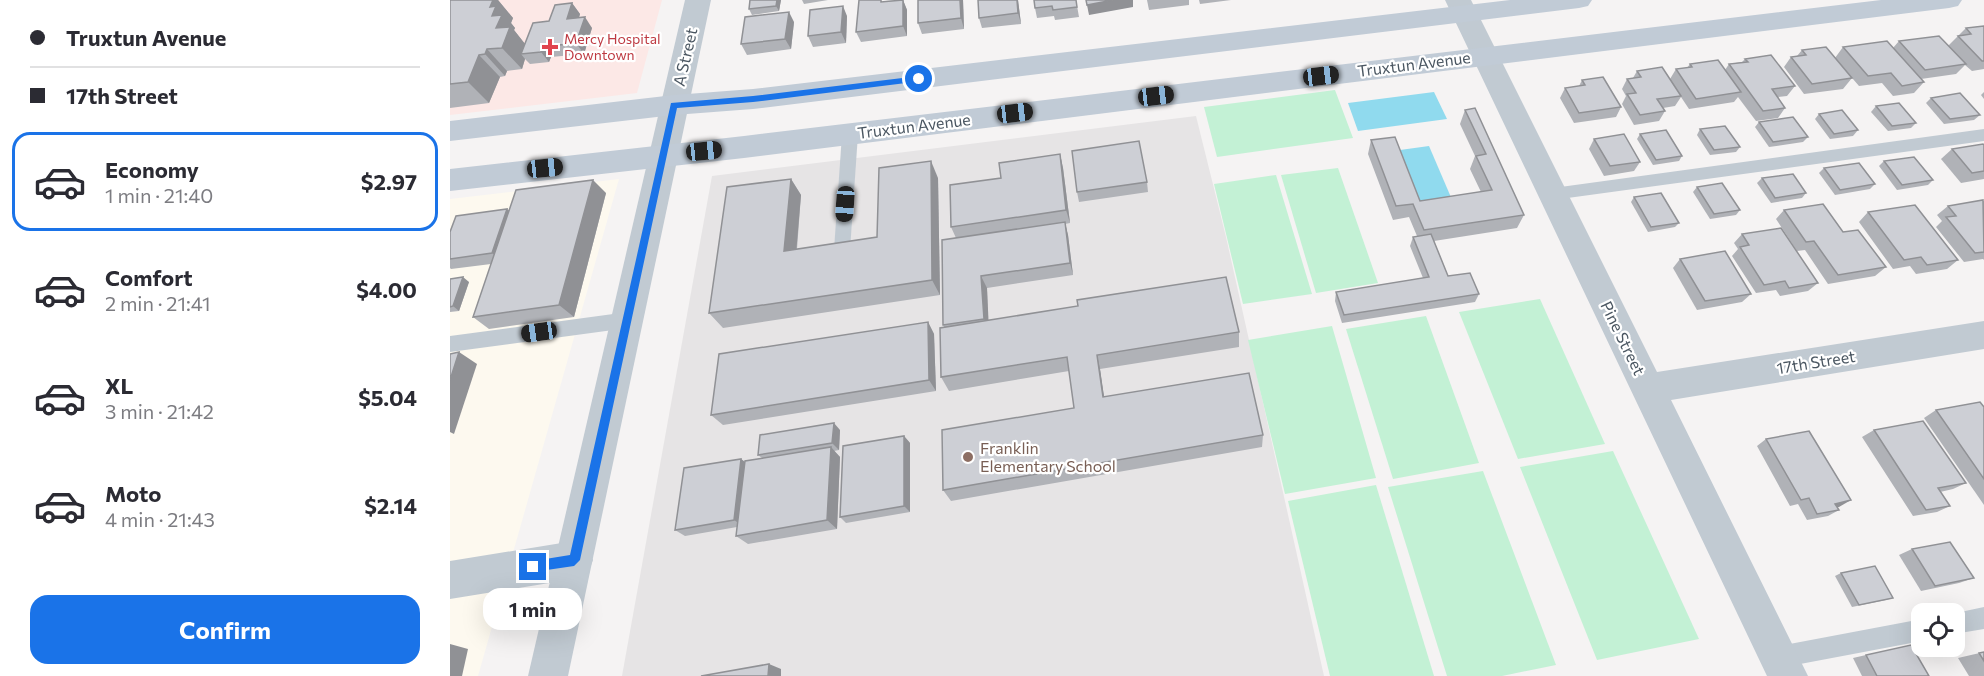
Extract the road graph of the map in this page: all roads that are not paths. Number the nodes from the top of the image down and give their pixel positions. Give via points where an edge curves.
1 (698, 0) edge
2 (1579, 0) edge
3 (1949, 0) edge
4 (1462, 7) edge
5 (1485, 55) junction
6 (674, 105) junction
7 (450, 131) edge
8 (850, 134) junction
9 (1984, 135) edge
10 (665, 154) junction
11 (450, 180) edge
12 (1553, 194) junction
13 (842, 250) edge
14 (628, 320) junction
15 (1984, 335) edge
16 (450, 344) edge
17 (1648, 389) junction
18 (574, 560) junction
19 (450, 580) edge
20 (1984, 618) edge
21 (1965, 621) edge
22 (1911, 633) edge
23 (1784, 667) edge
24 (548, 676) edge

1 - 6 street, A Street
2 - 4 main road
3 - 5 main road, Truxtun Avenue
4 - 5 street, Pine Street
4 - 6 main road via 765,97
5 - 8 main road, Truxtun Avenue
5 - 12 street, Pine Street
6 - 7 main road
6 - 10 street, A Street
8 - 10 main road, Truxtun Avenue
8 - 13 lane
9 - 12 lane
10 - 11 main road, Truxtun Avenue
10 - 14 street, A Street
12 - 17 street, Pine Street
14 - 16 lane
14 - 18 street, A Street
15 - 17 street, 17th Street
17 - 23 street, Pine Street
18 - 19 street
18 - 24 street, A Street
20 - 21 lane
22 - 23 lane

